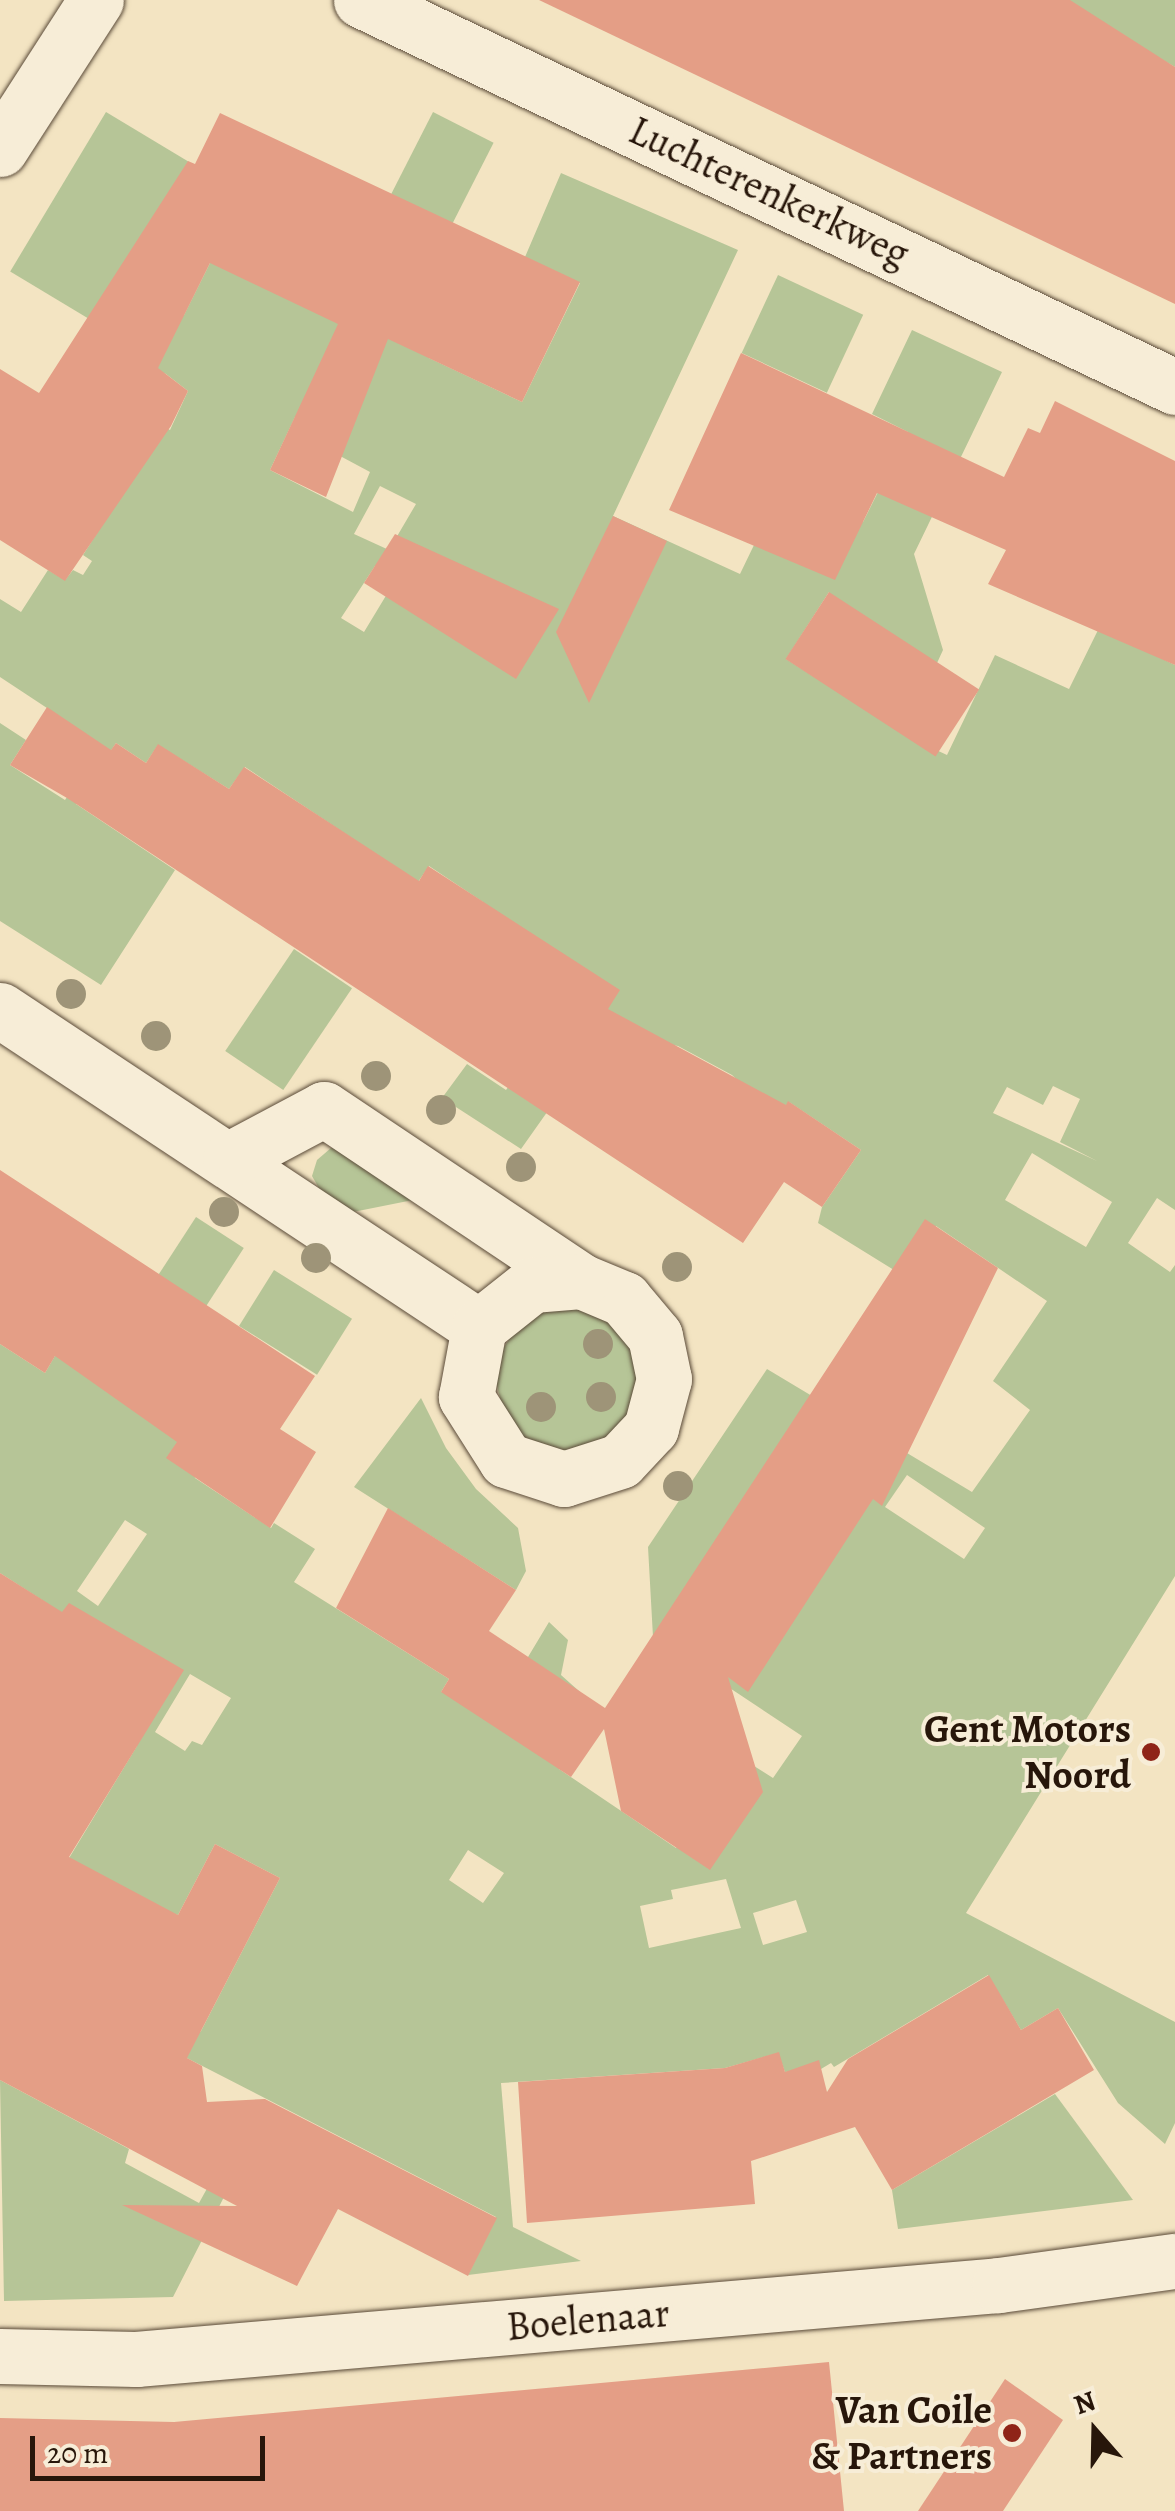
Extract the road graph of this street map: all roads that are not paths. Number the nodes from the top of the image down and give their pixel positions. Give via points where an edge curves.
1 (96, 0) edge
2 (361, 0) edge
3 (0, 148) edge
4 (1175, 387) edge
5 (0, 1010) edge
6 (230, 1158) junction
7 (581, 1281) junction
8 (479, 1326) junction
9 (1175, 2260) edge
10 (0, 2356) edge

1 - 3 street
2 - 4 street, Luchterenkerkweg
5 - 6 street
6 - 7 street via 324,1109
6 - 8 street
7 - 8 street via 532,1285
7 - 8 street via 624,1299 655,1336 664,1378 650,1428 620,1462 564,1479 506,1460 466,1396
9 - 10 street, Boelenaar via 998,2285 156,2357

